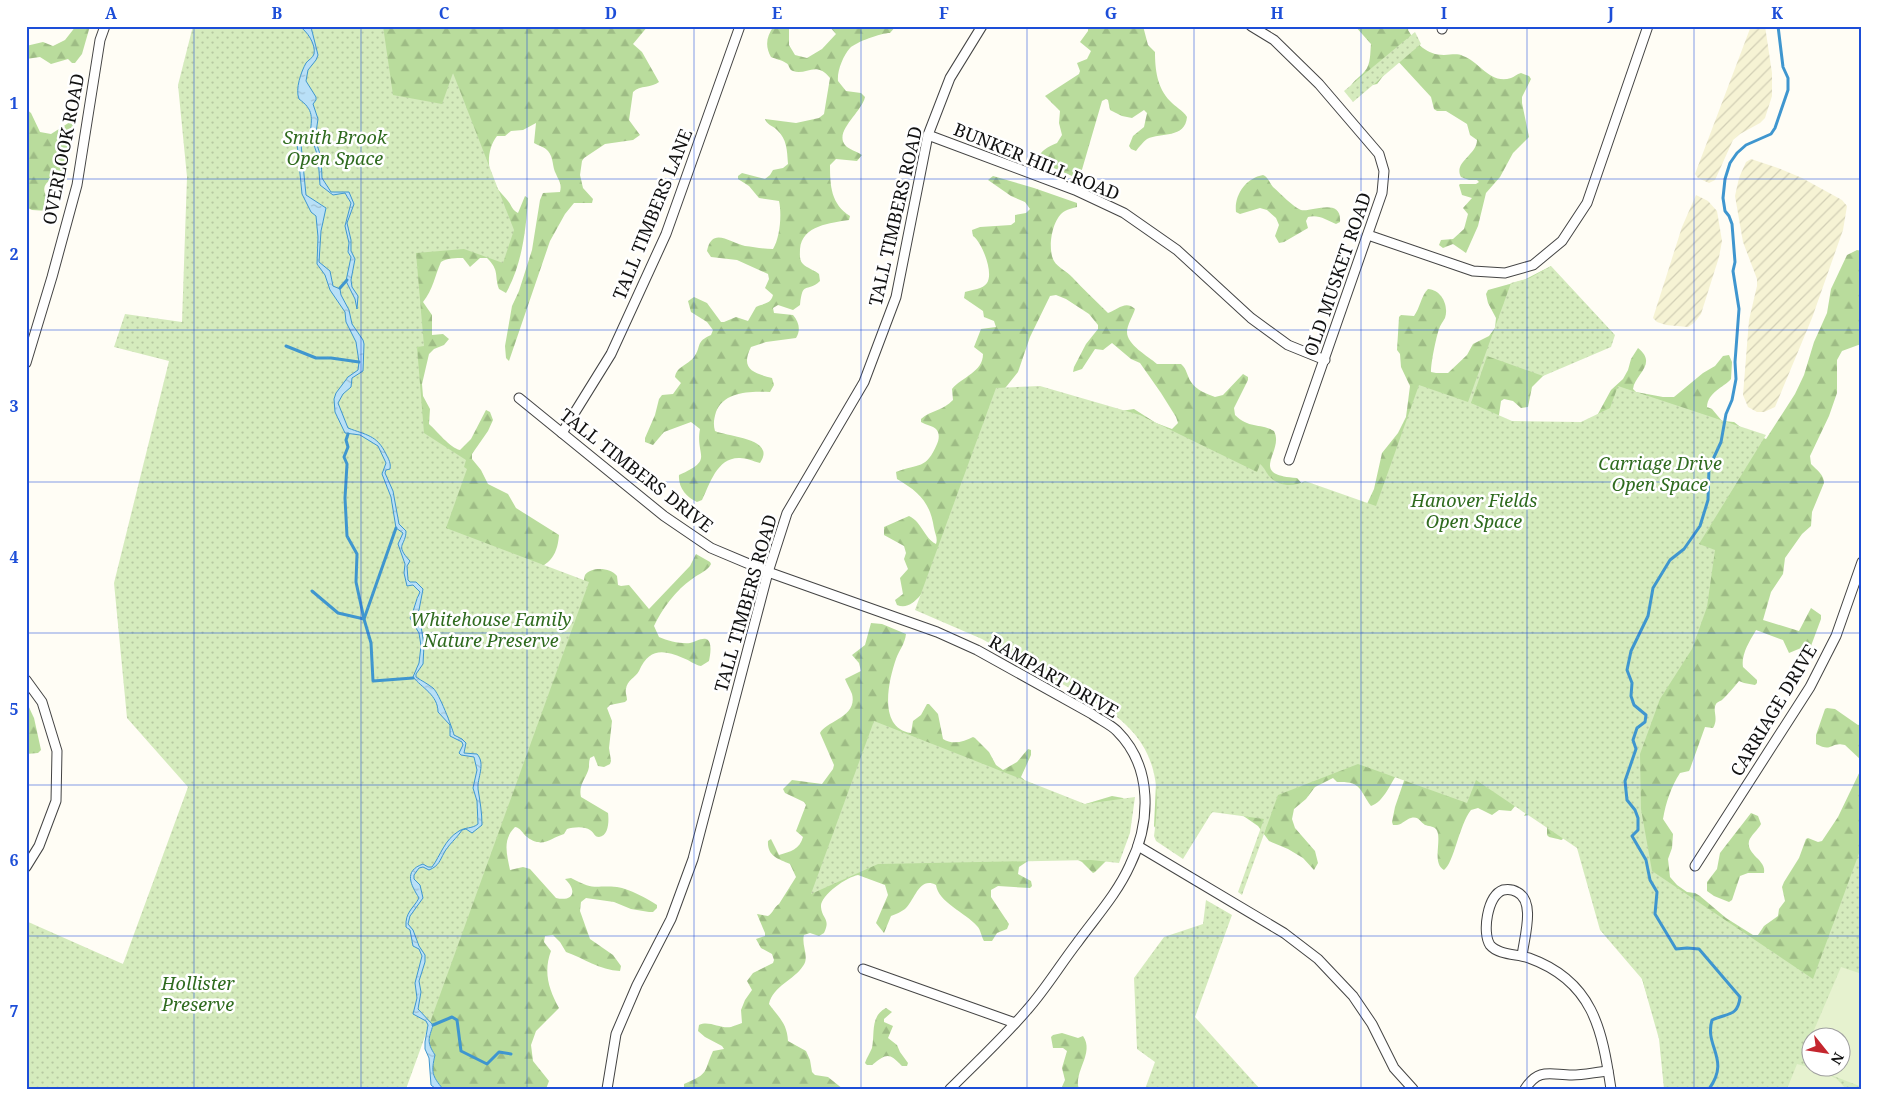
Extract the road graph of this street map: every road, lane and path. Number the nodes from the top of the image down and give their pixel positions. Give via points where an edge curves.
1 (105, 26) edge
2 (740, 26) edge
3 (982, 26) edge
4 (1251, 26) edge
5 (1648, 26) edge
6 (928, 135) junction
7 (1368, 235) junction
8 (1325, 360) junction
9 (26, 363) edge
10 (519, 398) dead end
11 (562, 433) junction
12 (1289, 460) dead end
13 (1862, 562) edge
14 (768, 572) junction
15 (26, 680) edge
16 (1138, 846) junction
17 (1695, 866) dead end
18 (26, 867) edge
19 (1522, 956) junction
20 (863, 968) dead end
21 (1015, 1023) junction
22 (1608, 1071) junction
23 (606, 1089) edge
24 (950, 1089) edge
25 (1413, 1089) edge
26 (1525, 1089) edge
27 (1611, 1089) edge

1 - 9 street, OVERLOOK ROAD via 76,185
2 - 11 street, TALL TIMBERS LANE via 666,234 611,354
3 - 6 street, TALL TIMBERS ROAD via 950,78
4 - 7 street, OLD MUSKET ROAD via 1274,40 1319,84 1379,154 1384,171 1382,193
5 - 7 street via 1587,202 1562,241 1533,265 1505,273 1473,271
6 - 8 street, BUNKER HILL ROAD via 1075,190 1124,213 1177,250 1252,318 1288,345
6 - 14 street, TALL TIMBERS ROAD via 896,297 864,382 787,513
7 - 8 street, OLD MUSKET ROAD
8 - 12 street, OLD MUSKET ROAD
10 - 11 street, TALL TIMBERS DRIVE
11 - 14 street, TALL TIMBERS DRIVE via 664,516 711,548
13 - 17 street, CARRIAGE DRIVE via 1836,636 1810,687
14 - 16 street, RAMPART DRIVE via 945,635 1110,725 1126,741 1143,778 1146,804
14 - 23 street, TALL TIMBERS ROAD via 693,859 671,919 616,1034
15 - 18 street via 42,702 57,751 56,801 39,846
16 - 21 street, RAMPART DRIVE via 1112,895
16 - 25 street via 1284,933 1318,959 1357,1002 1394,1068
19 - 19 street via 1498,951 1487,939 1491,901 1497,893 1505,890 1522,894 1528,904
19 - 22 street via 1560,974 1580,992 1600,1030
20 - 21 street
21 - 24 street, RAMPART DRIVE
22 - 26 street via 1574,1075 1546,1073 1531,1080
22 - 27 street

